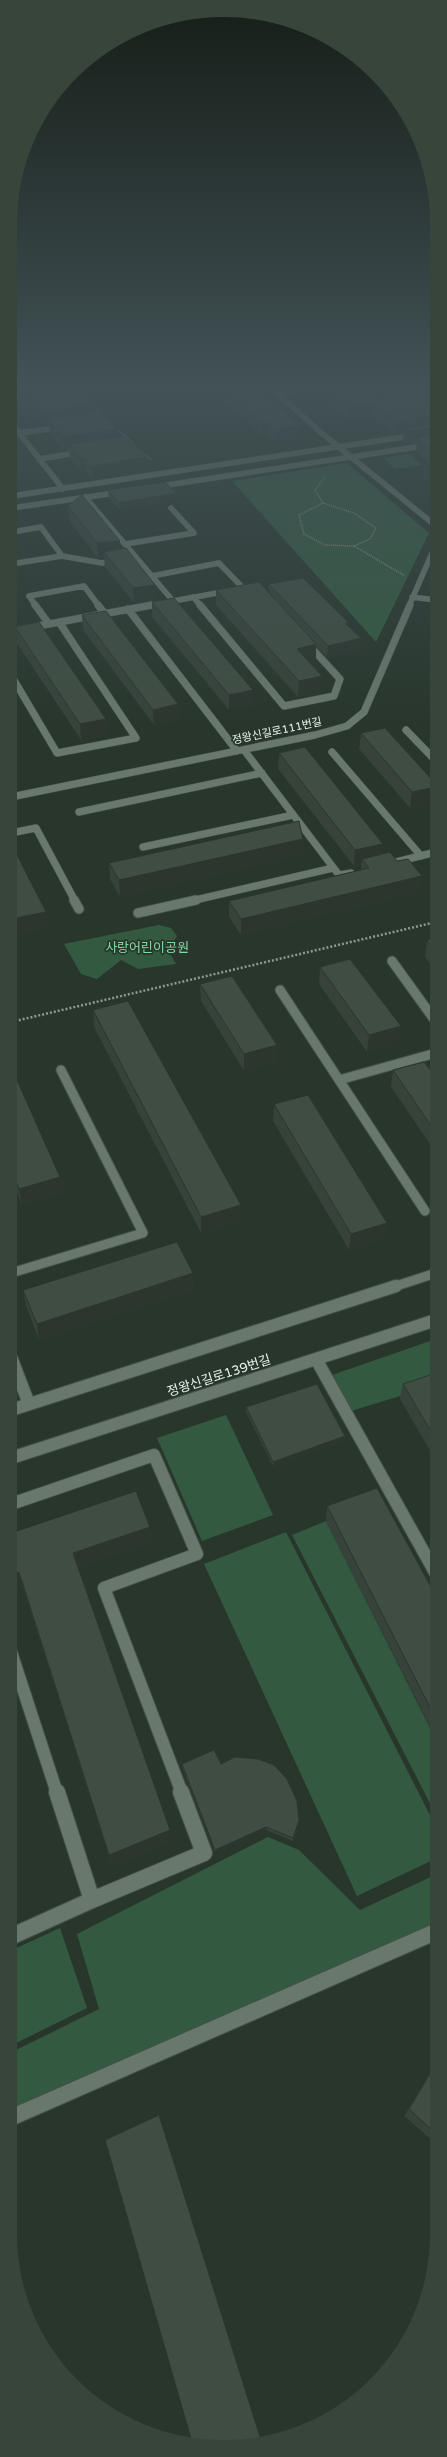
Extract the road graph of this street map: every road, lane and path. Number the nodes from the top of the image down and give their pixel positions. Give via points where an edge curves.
1 (94, 496) edge
2 (318, 496) edge
3 (400, 496) edge
4 (85, 497) junction
5 (323, 503) junction
6 (17, 507) edge
7 (171, 508) dead end
8 (430, 521) edge
9 (17, 531) edge
10 (125, 544) junction
11 (354, 546) junction
12 (62, 556) junction
13 (136, 557) junction
14 (129, 558) edge
15 (430, 558) edge
16 (122, 560) edge
17 (17, 563) edge
18 (152, 576) junction
19 (420, 580) junction
20 (243, 588) junction
21 (250, 589) edge
22 (193, 597) junction
23 (412, 597) junction
24 (430, 599) edge
25 (173, 601) junction
26 (128, 610) junction
27 (105, 614) junction
28 (60, 622) junction
29 (49, 624) junction
30 (17, 630) edge
31 (304, 640) edge
32 (17, 685) edge
33 (406, 730) dead end
34 (240, 750) junction
35 (332, 752) dead end
36 (430, 756) edge
37 (262, 773) junction
38 (17, 796) edge
39 (79, 812) dead end
40 (293, 815) junction
41 (17, 832) edge
42 (143, 847) dead end
43 (430, 854) edge
44 (421, 856) junction
45 (376, 866) edge
46 (333, 868) junction
47 (362, 870) edge
48 (79, 909) dead end
49 (138, 913) dead end
50 (430, 923) edge
51 (392, 961) dead end
52 (280, 990) dead end
53 (430, 1014) edge
54 (17, 1021) edge
55 (430, 1055) edge
56 (61, 1070) dead end
57 (339, 1080) junction
58 (425, 1211) dead end
59 (17, 1271) edge
60 (430, 1275) edge
61 (430, 1322) edge
62 (316, 1359) junction
63 (17, 1372) edge
64 (29, 1404) junction
65 (17, 1408) edge
66 (17, 1456) edge
67 (17, 1502) edge
68 (430, 1563) edge
69 (17, 1673) edge
70 (92, 1900) junction
71 (17, 1934) edge
72 (430, 1934) edge
73 (17, 2115) edge

1 - 4 street
2 - 5 path
3 - 8 street
4 - 6 street
4 - 10 street
5 - 11 path via 354,513 376,528 370,539
5 - 11 path via 299,515 304,534 325,545
7 - 10 street via 194,533
9 - 12 street via 41,527
10 - 13 street
11 - 19 path via 402,575
12 - 16 street via 102,563
12 - 17 street
13 - 14 street
13 - 18 street
15 - 19 street, 정왕신길로111번길
18 - 20 street via 219,563
18 - 25 street
19 - 23 street, 정왕신길로111번길
20 - 21 street
20 - 22 street
22 - 25 street
22 - 31 street via 284,706 334,696 340,679
23 - 24 street
23 - 34 street, 정왕신길로111번길 via 364,712 347,726
25 - 26 street
26 - 27 street
26 - 34 street
27 - 28 street
27 - 29 street via 84,586 29,596
28 - 29 street
28 - 32 street via 136,738 57,753
29 - 30 street
33 - 36 street
34 - 37 street
34 - 38 street, 정왕신길로111번길
35 - 44 street
37 - 39 street
37 - 40 street
40 - 42 street
40 - 46 street
41 - 48 street via 36,828
43 - 44 street
44 - 45 street
46 - 47 street via 339,875
46 - 49 street
50 - 54 path
51 - 53 street
52 - 57 street
55 - 57 street
56 - 59 street via 143,1233
57 - 58 street
60 - 64 street
61 - 62 street, 정왕신길로139번길
62 - 66 street, 정왕신길로139번길
62 - 68 street
63 - 64 street
64 - 65 street
67 - 70 street via 154,1455 197,1554 104,1588 204,1853
69 - 70 street
70 - 71 street
72 - 73 street

